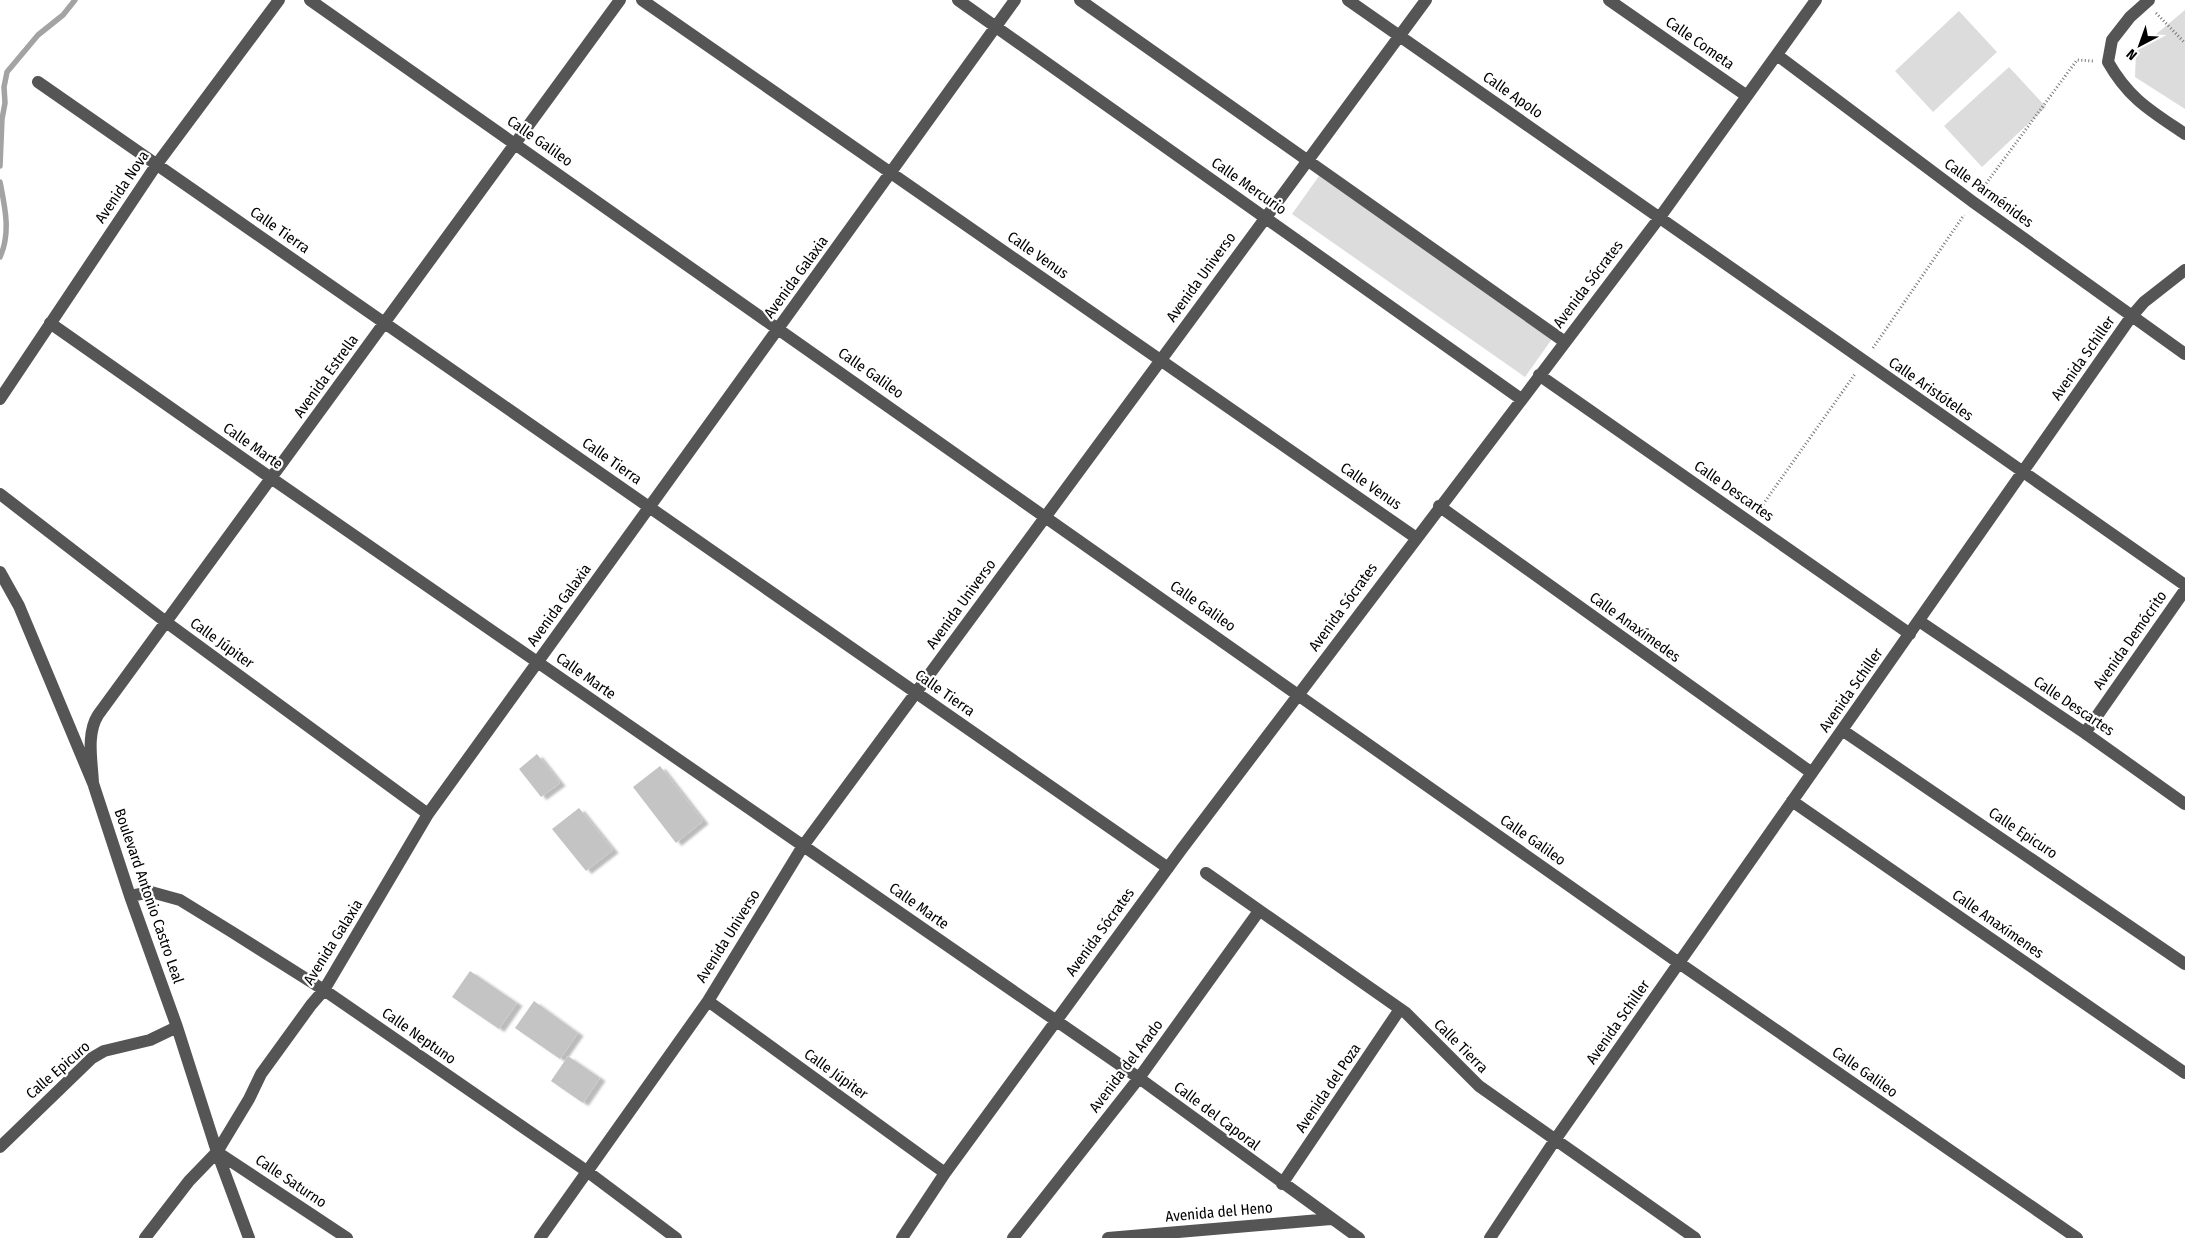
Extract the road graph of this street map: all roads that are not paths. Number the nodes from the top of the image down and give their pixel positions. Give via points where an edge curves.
1 (278, 0) edge
2 (310, 0) edge
3 (620, 0) edge
4 (642, 0) edge
5 (958, 0) edge
6 (1015, 0) edge
7 (1080, 0) edge
8 (1348, 0) edge
9 (1426, 0) edge
10 (1609, 0) edge
11 (1816, 0) edge
12 (2146, 1) edge
13 (996, 27) junction
14 (1399, 36) junction
15 (1777, 55) junction
16 (38, 82) dead end
17 (1747, 96) junction
18 (2185, 134) edge
19 (516, 144) junction
20 (1308, 160) junction
21 (157, 164) junction
22 (891, 173) junction
23 (1660, 217) junction
24 (1265, 218) junction
25 (2185, 270) edge
26 (2132, 317) junction
27 (50, 323) junction
28 (385, 323) junction
29 (779, 329) junction
30 (1565, 342) junction
31 (2185, 354) edge
32 (1161, 360) junction
33 (1539, 375) junction
34 (0, 399) edge
35 (1520, 399) junction
36 (2022, 473) junction
37 (271, 478) junction
38 (0, 494) edge
39 (1439, 506) junction
40 (650, 507) junction
41 (1046, 516) junction
42 (1415, 537) junction
43 (0, 572) edge
44 (2185, 585) edge
45 (2185, 590) edge
46 (1918, 621) junction
47 (166, 622) junction
48 (1910, 634) junction
49 (538, 663) junction
50 (916, 692) junction
51 (1299, 694) junction
52 (1842, 730) junction
53 (2085, 733) junction
54 (1812, 773) junction
55 (93, 783) junction
56 (1792, 801) junction
57 (2185, 804) edge
58 (428, 814) junction
59 (803, 846) junction
60 (1168, 868) junction
61 (1206, 873) dead end
62 (130, 896) junction
63 (1259, 911) junction
64 (1679, 963) junction
65 (2185, 964) edge
66 (324, 990) junction
67 (708, 1001) junction
68 (1400, 1009) junction
69 (1055, 1020) junction
70 (177, 1027) junction
71 (2185, 1073) edge
72 (1139, 1078) junction
73 (1555, 1140) junction
74 (0, 1147) edge
75 (217, 1152) junction
76 (588, 1172) junction
77 (945, 1173) junction
78 (1282, 1184) junction
79 (1332, 1218) junction
80 (145, 1238) edge
81 (249, 1238) edge
82 (347, 1238) edge
83 (540, 1238) edge
84 (676, 1238) edge
85 (902, 1238) edge
86 (1013, 1238) edge
87 (1108, 1238) edge
88 (1359, 1238) edge
89 (1490, 1238) edge
90 (1695, 1238) edge
91 (2077, 1238) edge

1 - 21 street, Avenida Nova
2 - 19 street, Calle Galileo
3 - 19 street, Avenida Estrella
4 - 22 street, Calle Venus
5 - 13 street, Calle Mercurio
6 - 13 street, Avenida Galaxia
7 - 20 street
8 - 14 street, Calle Apolo
9 - 14 street, Avenida Universo
10 - 17 street, Calle Cometa
11 - 15 street, Avenida Sócrates
12 - 18 street via 2112,40 2108,62 2118,81 2138,103
13 - 22 street, Avenida Galaxia
13 - 24 street, Calle Mercurio
14 - 20 street, Avenida Universo
14 - 23 street, Calle Apolo
15 - 17 street, Avenida Sócrates
15 - 26 street, Calle Parménides
16 - 21 street, Calle Tierra
17 - 23 street, Avenida Sócrates
19 - 28 street, Avenida Estrella
19 - 29 street, Calle Galileo
20 - 24 street, Avenida Universo
20 - 30 street
21 - 27 street, Avenida Nova
21 - 28 street, Calle Tierra
22 - 29 street, Avenida Galaxia
22 - 32 street, Calle Venus
23 - 30 street, Avenida Sócrates
23 - 36 street, Calle Aristóteles
24 - 32 street, Avenida Universo
24 - 35 street, Calle Mercurio
25 - 26 street, Avenida Schiller via 2144,302
26 - 31 street, Calle Parménides
26 - 36 street, Avenida Schiller
27 - 34 street, Avenida Nova
27 - 37 street, Calle Marte
28 - 37 street, Avenida Estrella
28 - 40 street, Calle Tierra
29 - 40 street, Avenida Galaxia
29 - 41 street, Calle Galileo
30 - 33 street, Avenida Sócrates
32 - 41 street, Avenida Universo
32 - 42 street, Calle Venus
33 - 35 street, Avenida Sócrates
33 - 48 street, Calle Descartes
35 - 39 street, Avenida Sócrates
36 - 44 street, Calle Aristóteles
36 - 46 street, Avenida Schiller
37 - 47 street, Avenida Estrella
37 - 49 street, Calle Marte
38 - 47 street, Calle Júpiter
39 - 42 street, Avenida Sócrates
39 - 54 street, Calle Anaxímedes
40 - 49 street, Avenida Galaxia
40 - 50 street, Calle Tierra
41 - 50 street, Avenida Universo
41 - 51 street, Calle Galileo
42 - 51 street, Avenida Sócrates
43 - 55 street, Boulevard Antonio Castro Leal via 19,606
45 - 53 street, Avenida Demócrito
46 - 48 street, Avenida Schiller
46 - 53 street, Calle Descartes
47 - 55 street, Avenida Estrella via 93,723
47 - 58 street, Calle Júpiter
48 - 52 street, Avenida Schiller
49 - 58 street, Avenida Galaxia
49 - 59 street, Calle Marte
50 - 59 street, Avenida Universo
50 - 60 street, Calle Tierra
51 - 60 street, Avenida Sócrates
51 - 64 street, Calle Galileo
52 - 54 street, Avenida Schiller
52 - 65 street, Calle Epicuro
53 - 57 street, Calle Descartes
54 - 56 street, Avenida Schiller
55 - 62 street, Boulevard Antonio Castro Leal
56 - 64 street, Avenida Schiller
56 - 71 street, Calle Anaxímenes
58 - 66 street, Avenida Galaxia
59 - 67 street, Avenida Universo
59 - 69 street, Calle Marte
60 - 69 street, Avenida Sócrates
61 - 63 street, Calle Tierra
62 - 66 street, Calle Neptuno via 151,892 180,900
62 - 70 street, Boulevard Antonio Castro Leal
63 - 68 street, Calle Tierra
63 - 72 street, Avenida del Arado
64 - 73 street, Avenida Schiller
64 - 91 street, Calle Galileo
66 - 75 street, Avenida Galaxia via 261,1074
66 - 76 street, Calle Neptuno
67 - 76 street, Avenida Universo
67 - 77 street, Calle Júpiter
68 - 73 street, Calle Tierra via 1479,1086
68 - 78 street, Avenida del Poza
69 - 72 street, Calle del Caporal
69 - 77 street, Avenida Sócrates
70 - 74 street, Calle Epicuro via 150,1040 104,1051 92,1058
70 - 75 street, Boulevard Antonio Castro Leal
72 - 78 street, Calle del Caporal
72 - 86 street, Avenida del Arado
73 - 89 street, Avenida Schiller
73 - 90 street, Calle Tierra
75 - 80 street, Avenida Galaxia via 189,1181
75 - 81 street, Boulevard Antonio Castro Leal
75 - 82 street, Calle Saturno
76 - 83 street, Avenida Universo
76 - 84 street, Calle Neptuno
77 - 85 street, Avenida Sócrates
78 - 79 street, Calle del Caporal
79 - 87 street, Avenida del Heno
79 - 88 street, Calle del Caporal

